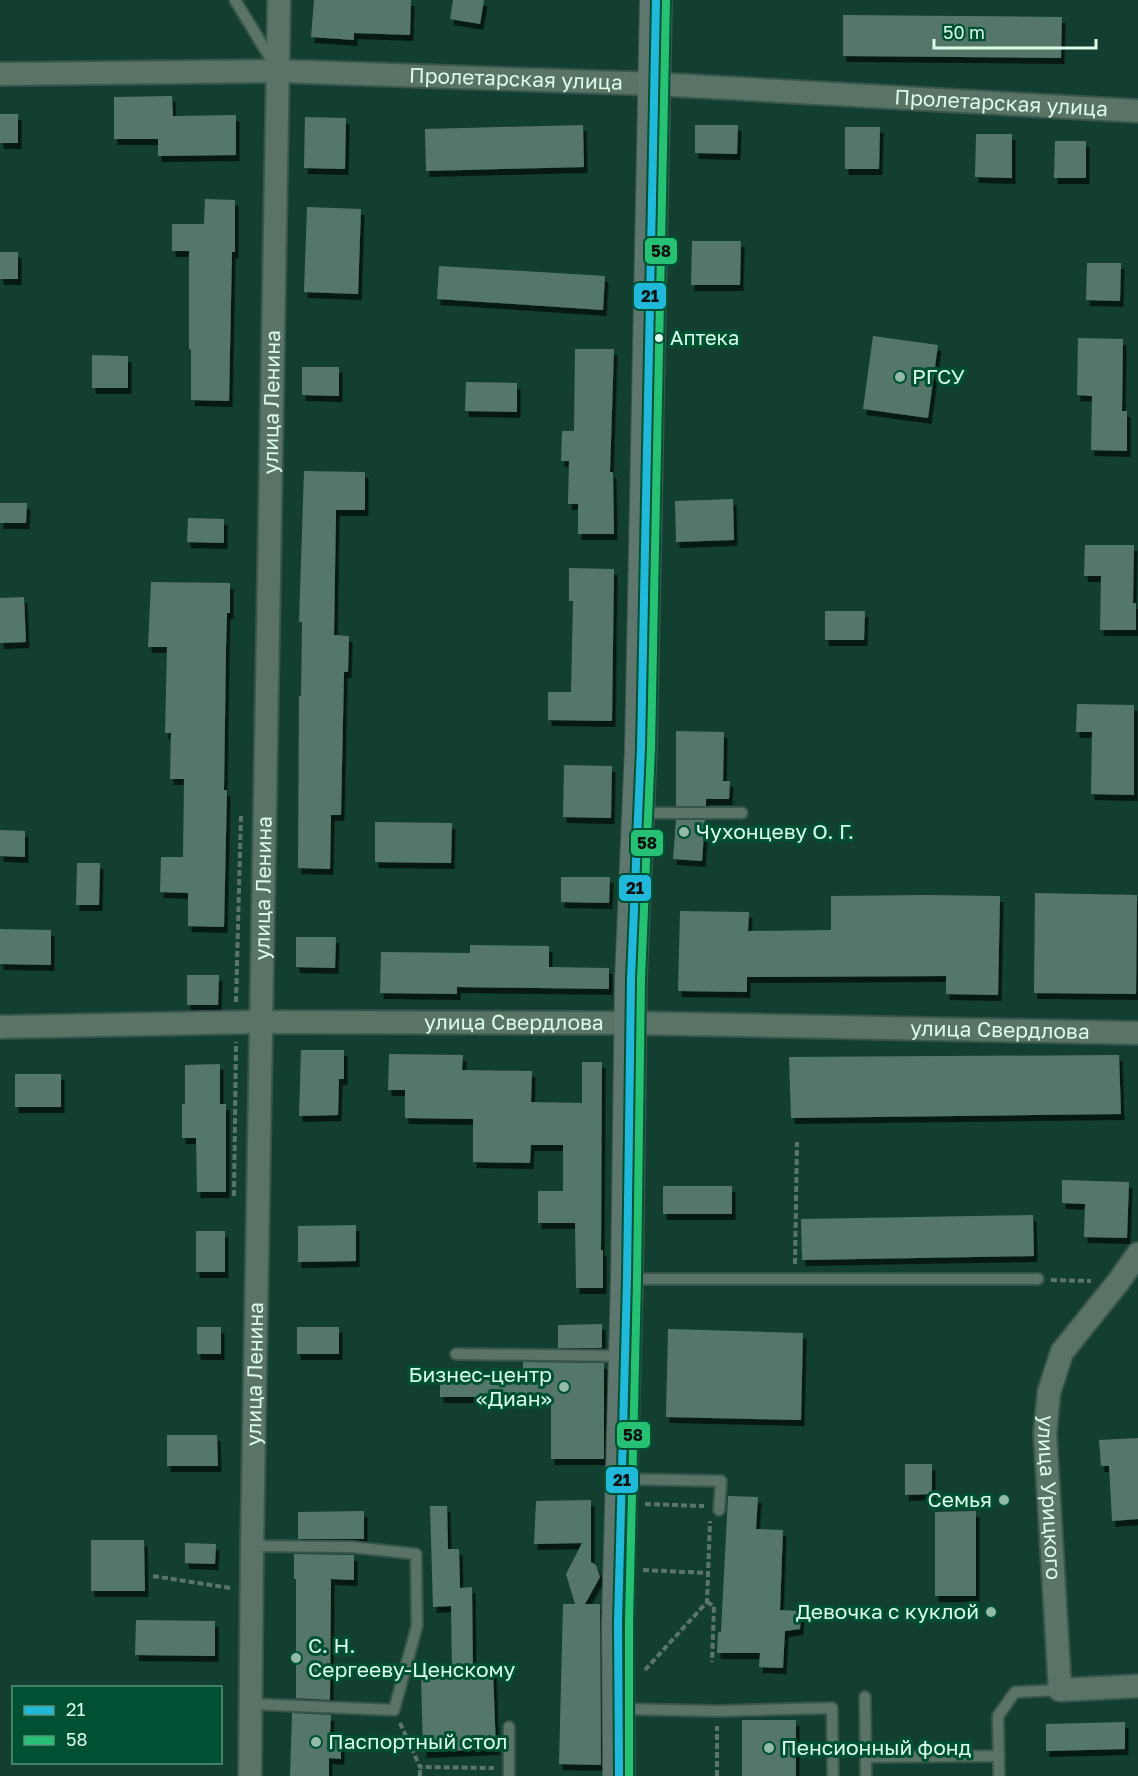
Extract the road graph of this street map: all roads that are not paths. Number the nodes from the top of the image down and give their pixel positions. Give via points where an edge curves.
1 (235, 0) edge
2 (279, 0) edge
3 (656, 0) edge
4 (278, 71) junction
5 (0, 74) edge
6 (655, 84) junction
7 (1138, 111) edge
8 (639, 813) junction
9 (742, 813) dead end
10 (261, 1022) junction
11 (631, 1023) junction
12 (0, 1027) edge
13 (1138, 1033) edge
14 (1138, 1254) edge
15 (627, 1279) junction
16 (1038, 1279) road end
17 (456, 1354) dead end
18 (624, 1356) junction
19 (622, 1479) junction
20 (714, 1510) road end
21 (252, 1546) junction
22 (1138, 1686) edge
23 (1060, 1690) junction
24 (865, 1697) dead end
25 (251, 1704) junction
26 (619, 1709) junction
27 (509, 1727) dead end
28 (999, 1756) junction
29 (866, 1757) junction
30 (509, 1772) edge
31 (250, 1776) edge
32 (619, 1776) edge
33 (833, 1776) edge
34 (866, 1776) edge
35 (999, 1776) edge

1 - 4 lane
2 - 4 street, улица Ленина
3 - 6 street
4 - 5 street, Пролетарская улица
4 - 6 street, Пролетарская улица
4 - 10 street, улица Ленина
6 - 7 street, Пролетарская улица
6 - 8 street
8 - 9 lane
8 - 11 street
10 - 11 street, улица Свердлова
10 - 12 street, улица Свердлова
10 - 21 street, улица Ленина
11 - 13 street, улица Свердлова
11 - 15 street
14 - 23 street, улица Урицкого via 1062,1352 1048,1392 1045,1433
15 - 16 lane
15 - 18 street
17 - 18 lane
18 - 19 street
19 - 20 lane via 721,1481
19 - 26 street
21 - 25 street, улица Ленина
21 - 25 lane via 351,1547 416,1554 417,1626 394,1710
22 - 23 street
23 - 28 lane via 1015,1692 998,1716
24 - 29 lane
25 - 31 street, улица Ленина
26 - 32 street
26 - 33 lane via 832,1708
27 - 30 lane
28 - 29 lane
28 - 35 lane
29 - 34 lane

